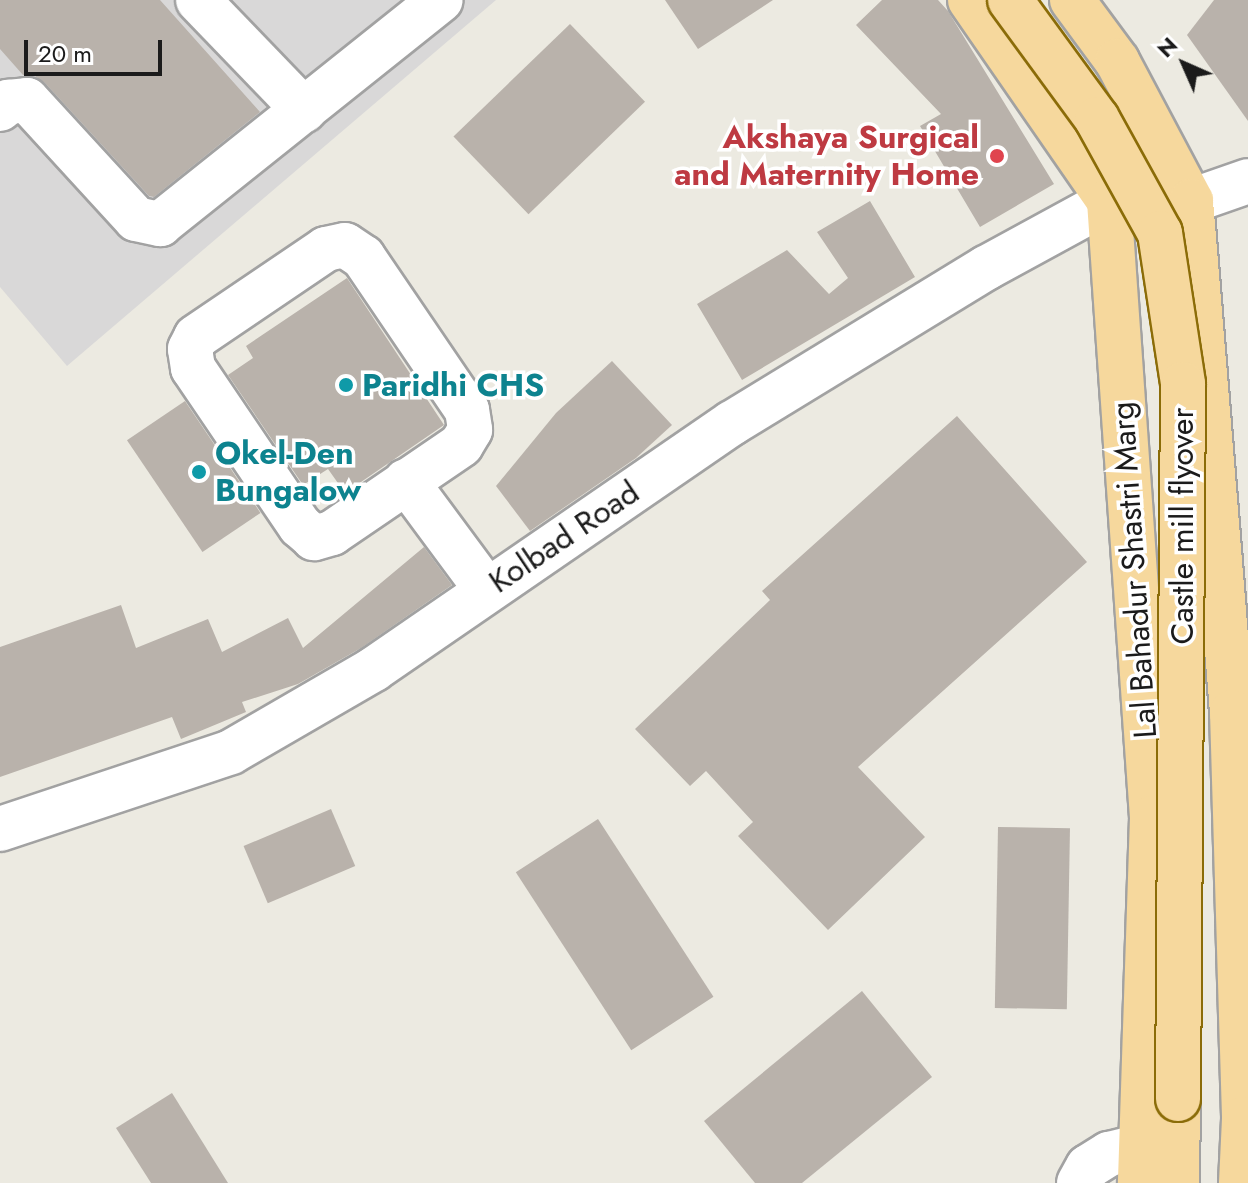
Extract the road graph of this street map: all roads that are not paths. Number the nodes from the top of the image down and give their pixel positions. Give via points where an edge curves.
1 (198, 0) edge
2 (441, 0) edge
3 (970, 0) edge
4 (1010, 0) edge
5 (1072, 0) edge
6 (0, 109) edge
7 (304, 110) junction
8 (1248, 181) edge
9 (1109, 201) junction
10 (1191, 201) junction
11 (406, 481) junction
12 (486, 589) junction
13 (0, 829) edge
14 (1246, 1118) edge
15 (1141, 1164) edge
16 (1079, 1183) edge
17 (1177, 1183) edge
18 (1241, 1183) edge

1 - 7 street
2 - 7 street
3 - 9 main road
4 - 17 main road, Castle mill flyover, bridge via 1097,119 1160,233 1183,384
5 - 10 main road via 1117,61
6 - 7 street via 8,102 27,100 136,219 160,224
8 - 10 street
9 - 10 street
9 - 12 street, Kolbad Road via 986,268 732,423
9 - 15 main road, Lal Bahadur Shastri Marg via 1152,818
10 - 14 main road via 1232,712
11 - 11 street via 332,533 314,538 300,526 193,368 190,349 196,337 326,249 345,245 363,257 467,410 470,430 461,445
11 - 12 street
12 - 13 street, Kolbad Road via 374,669 231,752
14 - 18 main road
15 - 16 street via 1109,1154 1088,1167

